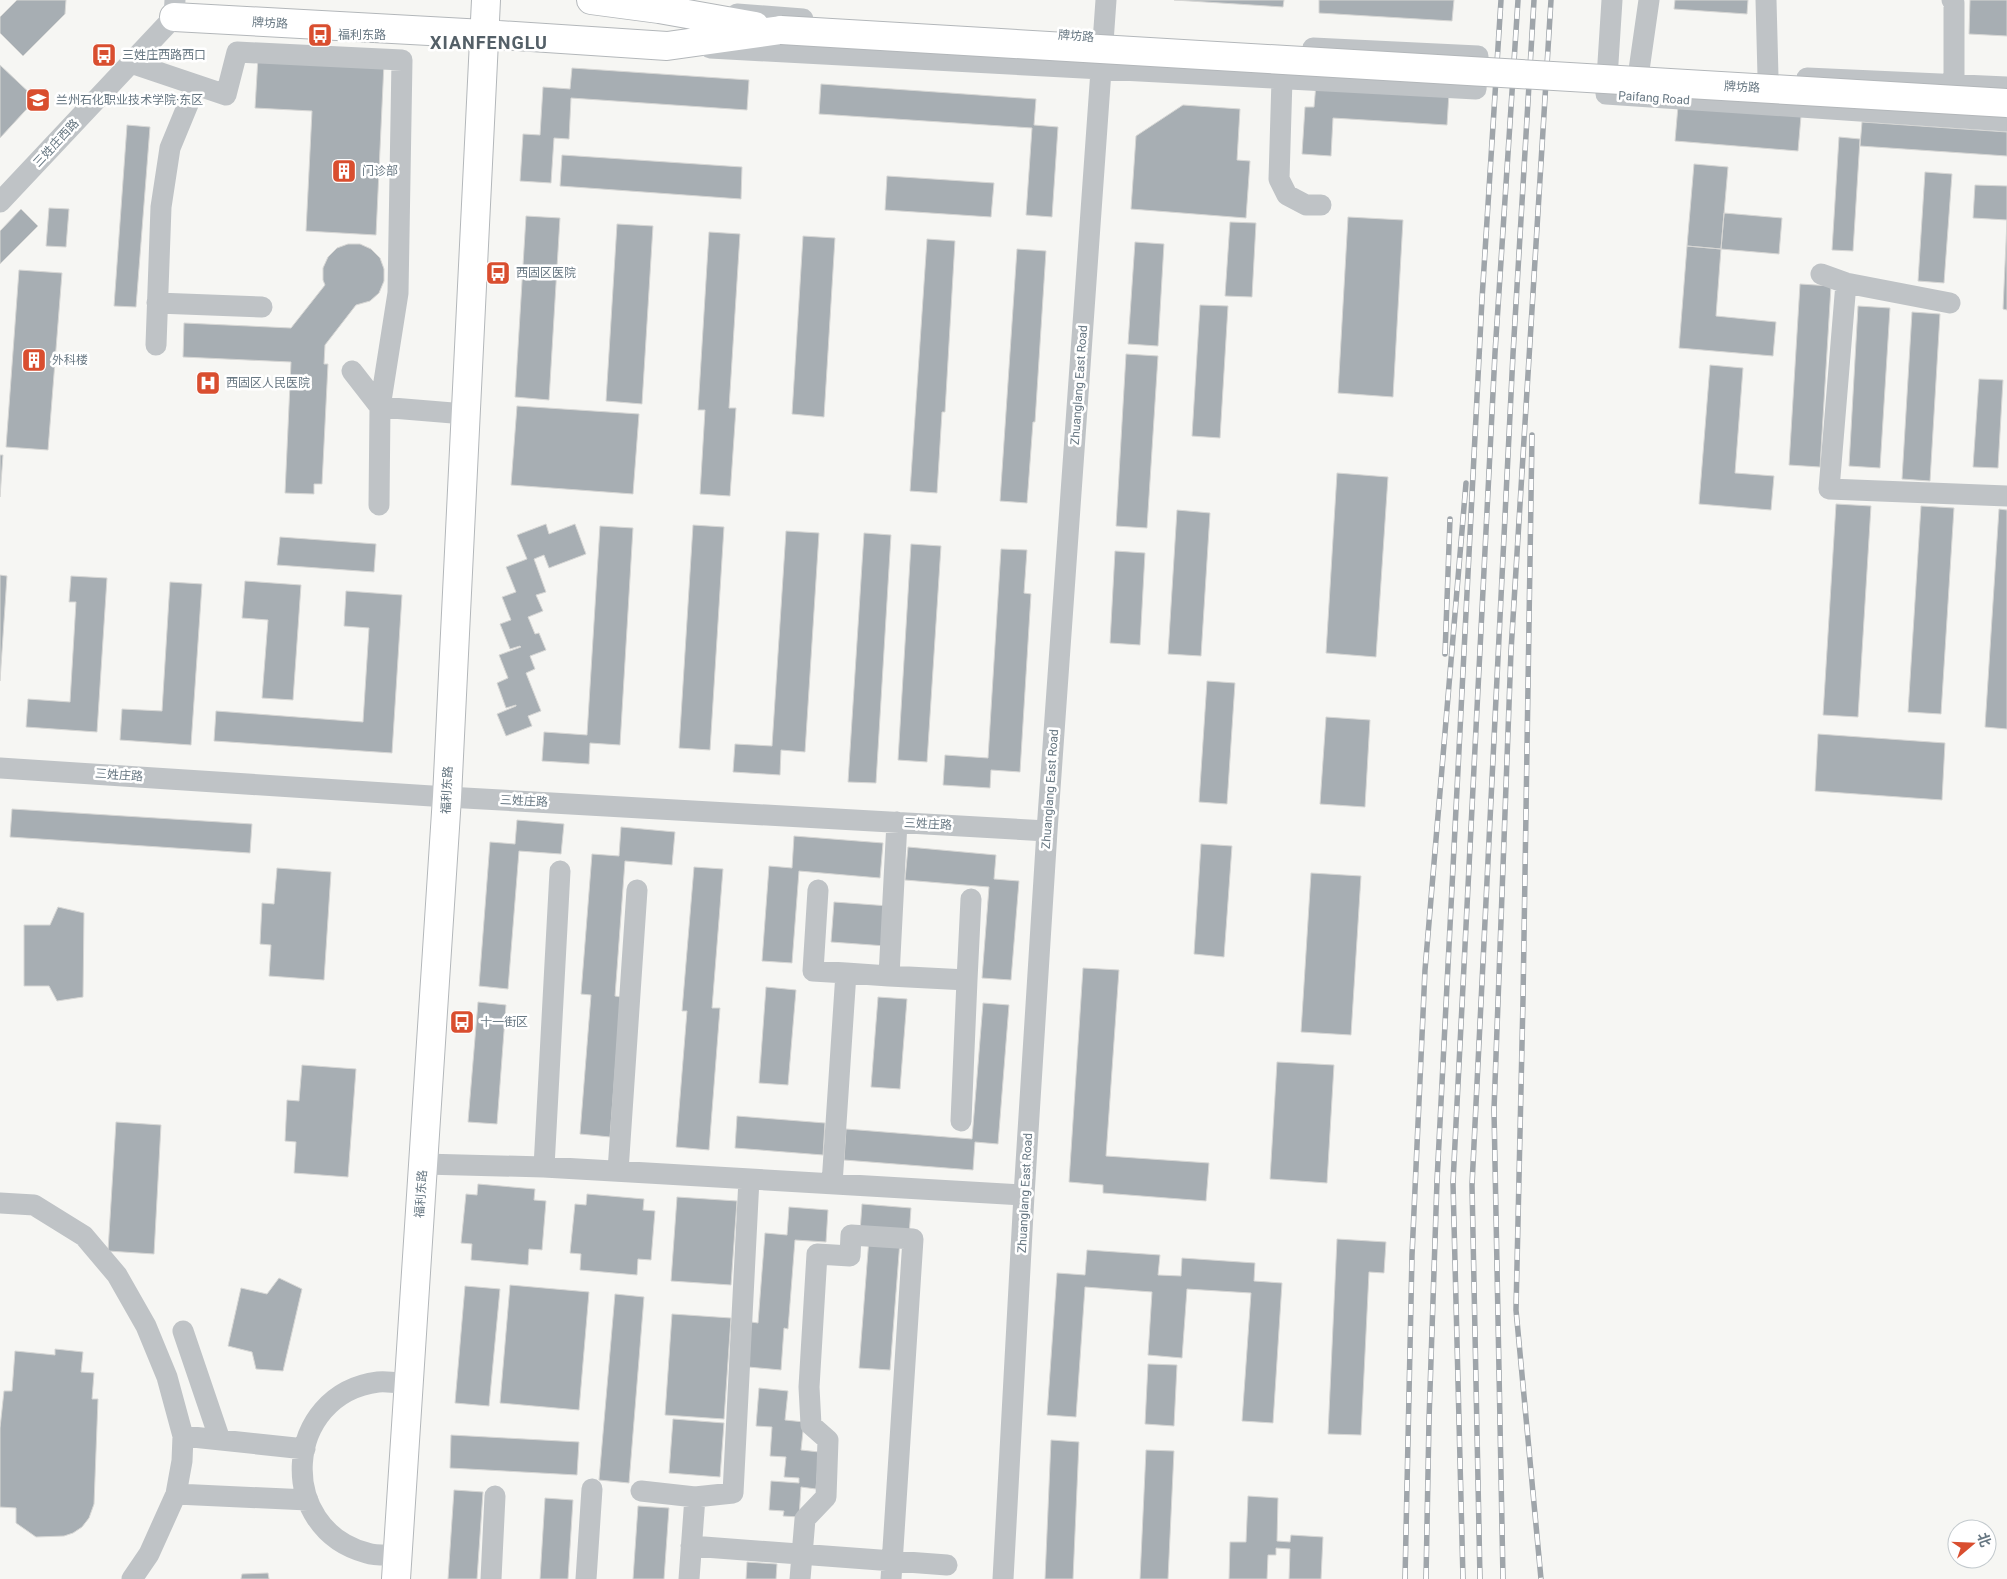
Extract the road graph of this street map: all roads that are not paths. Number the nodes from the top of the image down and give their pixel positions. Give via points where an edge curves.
1 (486, 0) edge
2 (591, 0) edge
3 (1106, 0) edge
4 (1612, 0) edge
5 (1649, 0) edge
6 (1766, 0) edge
7 (1952, 0) edge
8 (174, 9) edge
9 (659, 9) junction
10 (781, 30) junction
11 (484, 34) junction
12 (667, 46) junction
13 (1103, 52) junction
14 (131, 63) junction
15 (1639, 70) junction
16 (1482, 71) junction
17 (1607, 74) junction
18 (1768, 76) junction
19 (1282, 79) junction
20 (1954, 84) junction
21 (196, 85) junction
22 (2007, 87) edge
23 (2007, 102) edge
24 (2007, 120) edge
25 (0, 202) edge
26 (1322, 205) dead end
27 (1821, 274) dead end
28 (1846, 283) junction
29 (158, 303) junction
30 (1950, 303) dead end
31 (262, 307) dead end
32 (156, 345) dead end
33 (352, 371) dead end
34 (380, 406) junction
35 (465, 414) junction
36 (2007, 496) edge
37 (378, 505) dead end
38 (0, 768) edge
39 (447, 796) junction
40 (897, 822) junction
41 (1047, 831) junction
42 (560, 871) dead end
43 (637, 890) dead end
44 (818, 890) dead end
45 (972, 899) dead end
46 (846, 973) junction
47 (889, 976) junction
48 (967, 980) junction
49 (961, 1121) dead end
50 (424, 1164) junction
51 (544, 1167) junction
52 (618, 1172) junction
53 (750, 1179) junction
54 (832, 1184) junction
55 (1024, 1195) junction
56 (0, 1203) edge
57 (183, 1331) dead end
58 (408, 1384) junction
59 (184, 1436) junction
60 (220, 1440) junction
61 (304, 1449) junction
62 (592, 1489) dead end
63 (641, 1492) dead end
64 (176, 1494) junction
65 (496, 1496) dead end
66 (695, 1497) junction
67 (308, 1500) junction
68 (691, 1546) junction
69 (802, 1554) junction
70 (947, 1565) dead end
71 (396, 1567) edge
72 (892, 1570) edge
73 (132, 1579) edge
74 (491, 1579) edge
75 (586, 1579) edge
76 (689, 1579) edge
77 (800, 1579) edge
78 (1004, 1579) edge

1 - 11 main road, 福利东路
2 - 9 main road, 牌坊路
3 - 13 street, Zhuanglang East Road
4 - 17 street
5 - 15 street
6 - 18 street
7 - 20 street
8 - 11 main road, 牌坊路
8 - 14 street, 三姓庄西路
9 - 10 main road, 牌坊路
9 - 13 street, 牌坊路
10 - 12 main road, 牌坊路
10 - 16 main road, 牌坊路, bridge
11 - 12 main road, 牌坊路
11 - 35 main road, 福利东路
12 - 13 street, 牌坊路
13 - 16 street, 牌坊路 via 1478,56
13 - 19 street, 牌坊路
13 - 41 street, Zhuanglang East Road
14 - 21 street
14 - 25 street, 三姓庄西路
15 - 17 street
15 - 18 street
16 - 19 street, 牌坊路 via 1476,89
16 - 23 main road, 牌坊路, bridge
17 - 23 street
17 - 24 street, Paifang Road via 1606,94
18 - 20 street
19 - 26 street via 1279,179 1287,195 1306,205
20 - 22 street
21 - 29 street via 170,148 161,206
21 - 34 street via 226,95 237,52 402,60 398,293
27 - 28 street
28 - 30 street
28 - 36 street via 1829,489
29 - 31 street
29 - 32 street
33 - 34 street
34 - 35 street
34 - 37 street
35 - 39 main road, 福利东路
38 - 39 street, 三姓庄路
39 - 40 street, 三姓庄路
39 - 50 main road, 福利东路
40 - 41 street, 三姓庄路
40 - 47 street
41 - 55 street, Zhuanglang East Road
42 - 51 street
43 - 52 street
44 - 46 street via 813,971
45 - 48 street
46 - 47 street
46 - 54 street
47 - 48 street
48 - 49 street
50 - 51 street
50 - 58 main road, 福利东路
51 - 52 street
52 - 53 street
53 - 54 street
53 - 66 street via 733,1493
54 - 55 street
55 - 78 street, Zhuanglang East Road
56 - 59 street via 34,1206 84,1236 117,1275 146,1326 167,1377
57 - 60 street
58 - 61 street via 378,1382 349,1390 325,1408 308,1433
58 - 71 main road, 福利东路
59 - 60 street
59 - 64 street
60 - 61 street
61 - 67 street via 301,1462 304,1493
62 - 75 street
63 - 66 street
64 - 67 street
64 - 73 street via 149,1554
65 - 74 street
66 - 68 street
67 - 71 street via 318,1520 339,1541
68 - 69 street
68 - 76 street
69 - 72 street
69 - 72 street via 805,1519 826,1497 828,1440 811,1425 809,1387 817,1254 850,1256 851,1234 913,1238
69 - 77 street
70 - 72 street

